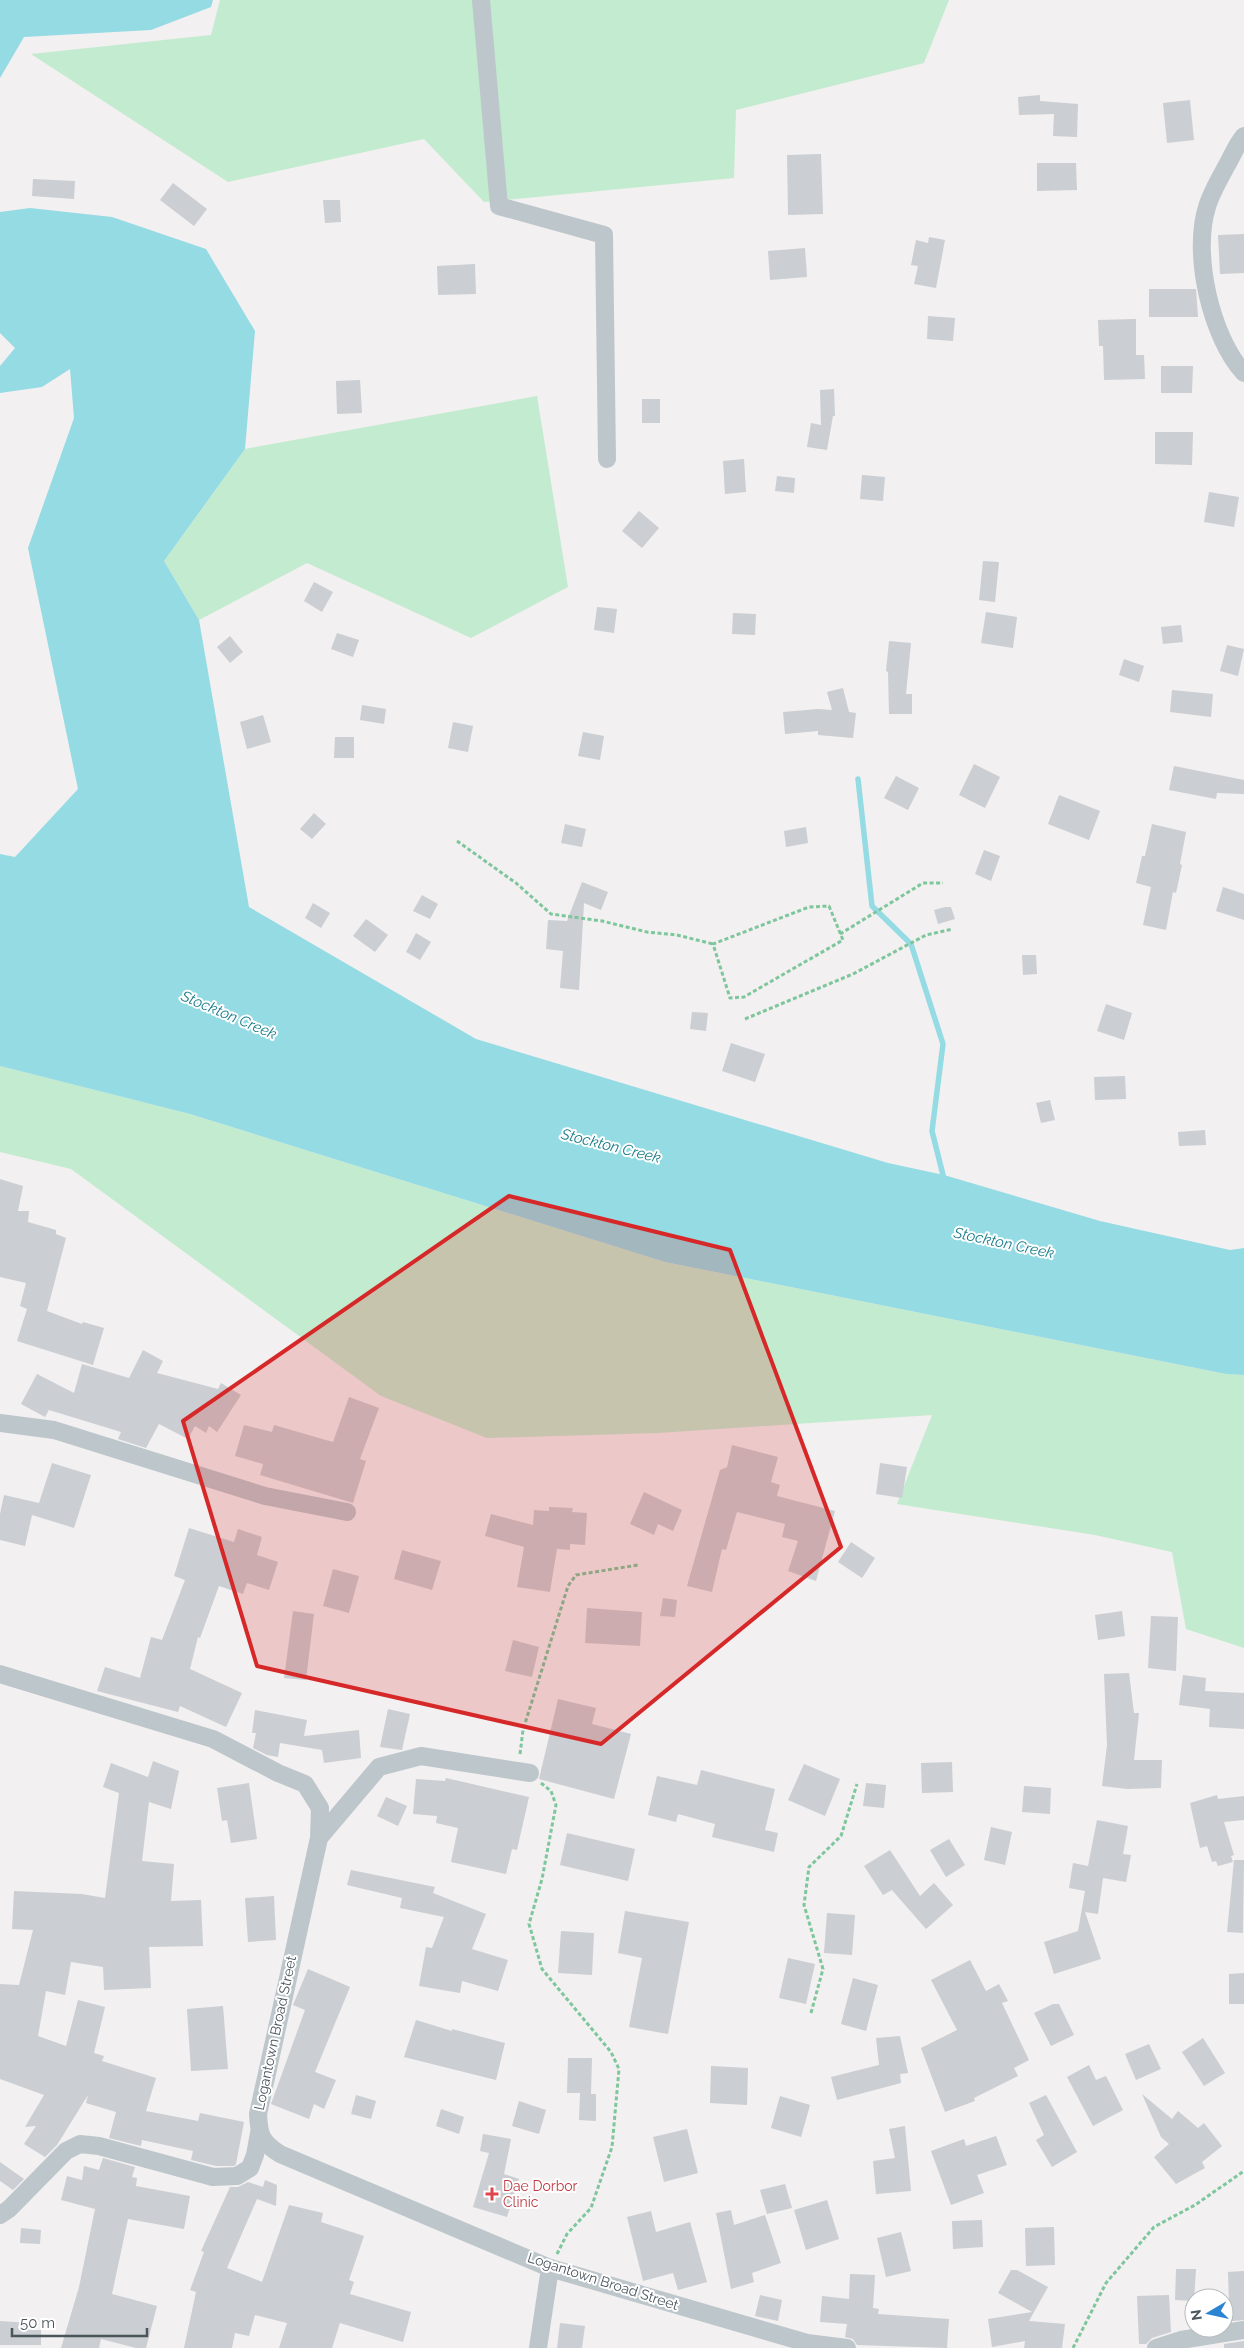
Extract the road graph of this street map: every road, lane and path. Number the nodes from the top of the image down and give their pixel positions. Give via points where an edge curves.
1 (481, 0) edge
2 (1244, 136) edge
3 (1244, 373) edge
4 (607, 459) dead end
5 (457, 841) dead end
6 (943, 883) dead end
7 (953, 929) dead end
8 (840, 934) junction
9 (713, 944) junction
10 (745, 1019) dead end
11 (0, 1423) edge
12 (347, 1512) dead end
13 (638, 1565) dead end
14 (0, 1674) edge
15 (530, 1774) junction
16 (857, 1784) dead end
17 (319, 1838) junction
18 (811, 2013) dead end
19 (259, 2133) junction
20 (1244, 2171) edge
21 (0, 2215) edge
22 (550, 2268) junction
23 (1244, 2330) edge
24 (538, 2348) edge
25 (848, 2348) edge
26 (1073, 2348) edge
27 (1156, 2348) edge

1 - 4 street via 499,206 604,235
2 - 3 street via 1207,207 1201,249 1219,332
5 - 9 path via 552,914
6 - 8 path via 923,883
7 - 10 path via 926,935 852,974
8 - 9 path via 829,906 809,906
8 - 9 path via 843,940 744,997 730,998
11 - 12 street via 54,1430 265,1496
13 - 15 path via 576,1575 568,1586 523,1730 520,1755
14 - 17 street, Logantown Broad Street via 213,1739 305,1784 320,1808
15 - 17 street via 421,1756 379,1767
15 - 22 path via 551,1791 556,1805 542,1879 529,1924 542,1969 611,2052 619,2069 612,2148 598,2189 591,2208 567,2234
16 - 18 path via 841,1836 809,1867 804,1905 823,1969
17 - 19 street, Logantown Broad Street via 258,2114
19 - 21 street via 250,2168 237,2176 213,2177 99,2146 80,2144 66,2151
19 - 22 street, Logantown Broad Street via 269,2147 280,2154
20 - 26 path via 1195,2205 1154,2226 1106,2283
22 - 24 street
22 - 25 street, Logantown Broad Street via 807,2343
23 - 27 street via 1182,2340

